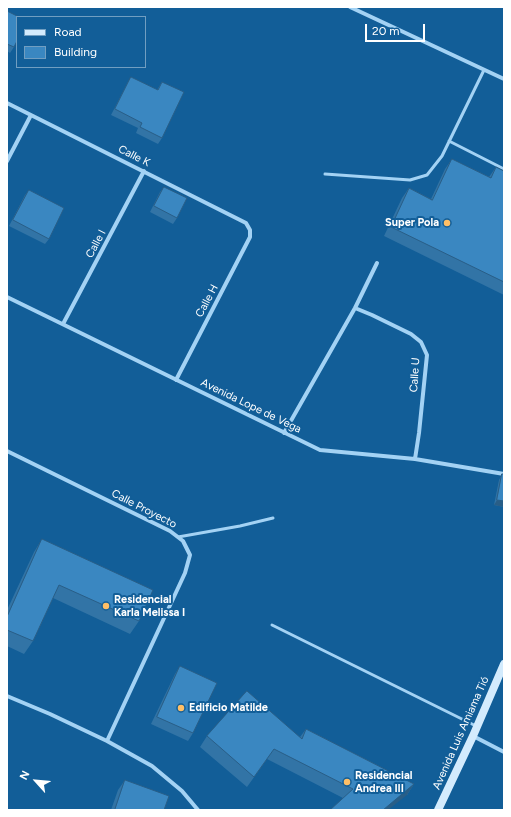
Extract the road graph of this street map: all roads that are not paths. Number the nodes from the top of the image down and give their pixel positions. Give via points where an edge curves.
1 (350, 7) edge
2 (484, 70) junction
3 (504, 79) edge
4 (7, 103) edge
5 (31, 115) junction
6 (449, 142) junction
7 (7, 161) edge
8 (504, 169) edge
9 (144, 171) junction
10 (325, 174) dead end
11 (250, 230) joint
12 (377, 263) dead end
13 (7, 297) edge
14 (355, 308) junction
15 (63, 324) junction
16 (176, 380) junction
17 (284, 433) junction
18 (7, 451) edge
19 (415, 459) junction
20 (504, 474) edge
21 (273, 518) dead end
22 (178, 537) junction
23 (272, 624) dead end
24 (504, 664) edge
25 (7, 696) edge
26 (477, 727) junction
27 (473, 736) junction
28 (107, 741) junction
29 (504, 752) edge
30 (198, 810) edge
31 (438, 810) edge

1 - 2 street
2 - 3 street
2 - 6 lane
4 - 5 street, Calle K
5 - 7 street
5 - 9 street, Calle K
6 - 8 lane
6 - 10 lane via 427,175 410,180
9 - 11 street, Calle K via 246,223
9 - 15 street, Calle I
11 - 16 street, Calle H via 250,237
12 - 14 street
13 - 15 street, Avenida Lope de Vega
14 - 17 street
14 - 19 street, Calle U via 411,334 421,342 427,355
15 - 16 street, Avenida Lope de Vega
16 - 17 street, Avenida Lope de Vega
17 - 19 street, Avenida Lope de Vega via 320,450
18 - 22 street, Calle Proyecto
19 - 20 street, Avenida Lope de Vega
21 - 22 lane
22 - 28 street, Calle Proyecto via 190,555 185,573
23 - 26 lane
24 - 26 main road, Avenida Luis Amiama Tió
25 - 28 street
26 - 27 main road, Avenida Luis Amiama Tió
27 - 29 street
27 - 31 main road, Avenida Luis Amiama Tió
28 - 30 street via 152,766 182,791

